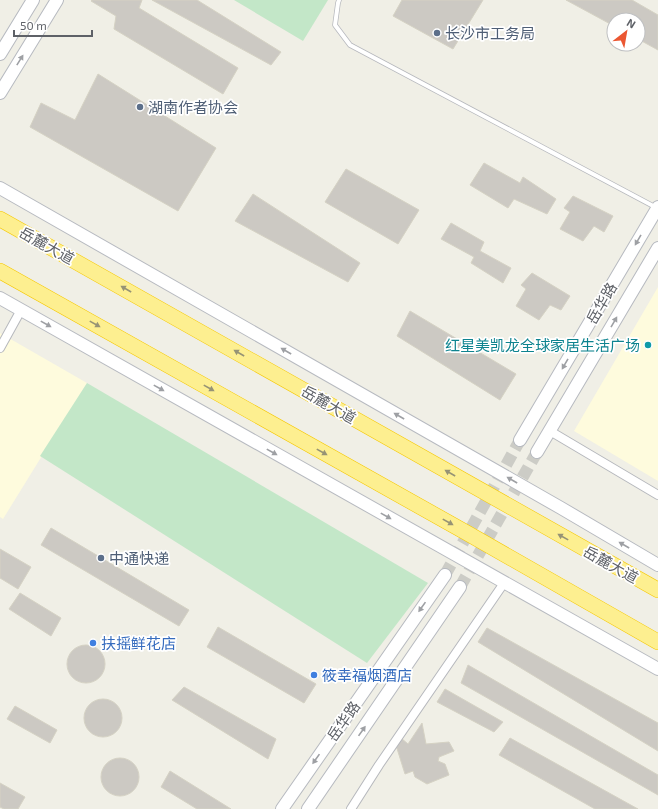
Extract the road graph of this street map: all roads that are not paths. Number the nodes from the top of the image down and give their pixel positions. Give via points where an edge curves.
1 (33, 0) edge
2 (57, 0) edge
3 (338, 2) edge
4 (0, 54) edge
5 (0, 93) edge
6 (0, 188) edge
7 (658, 207) edge
8 (0, 218) edge
9 (658, 248) edge
10 (0, 271) edge
11 (0, 298) edge
12 (21, 310) junction
13 (0, 348) edge
14 (550, 431) junction
15 (520, 440) tunnel mouth
16 (537, 452) tunnel mouth
17 (658, 495) edge
18 (658, 565) edge
19 (445, 575) tunnel mouth
20 (504, 583) junction
21 (460, 587) tunnel mouth
22 (658, 590) edge
23 (658, 642) edge
24 (658, 670) edge
25 (282, 809) edge
26 (308, 809) edge
27 (351, 809) edge

1 - 4 street
5 -> 2 street
3 - 7 lane via 335,25 350,45
18 -> 6 street
7 -> 15 street, 岳华路
22 -> 8 highway, 岳麓大道
14 -> 9 street, 岳华路
10 -> 23 highway
11 - 12 street
12 - 13 street
12 -> 20 street
14 - 16 street, 岳华路
14 - 17 street
19 -> 25 street, 岳华路
20 - 24 street
20 - 27 street
26 -> 21 street, 岳华路

